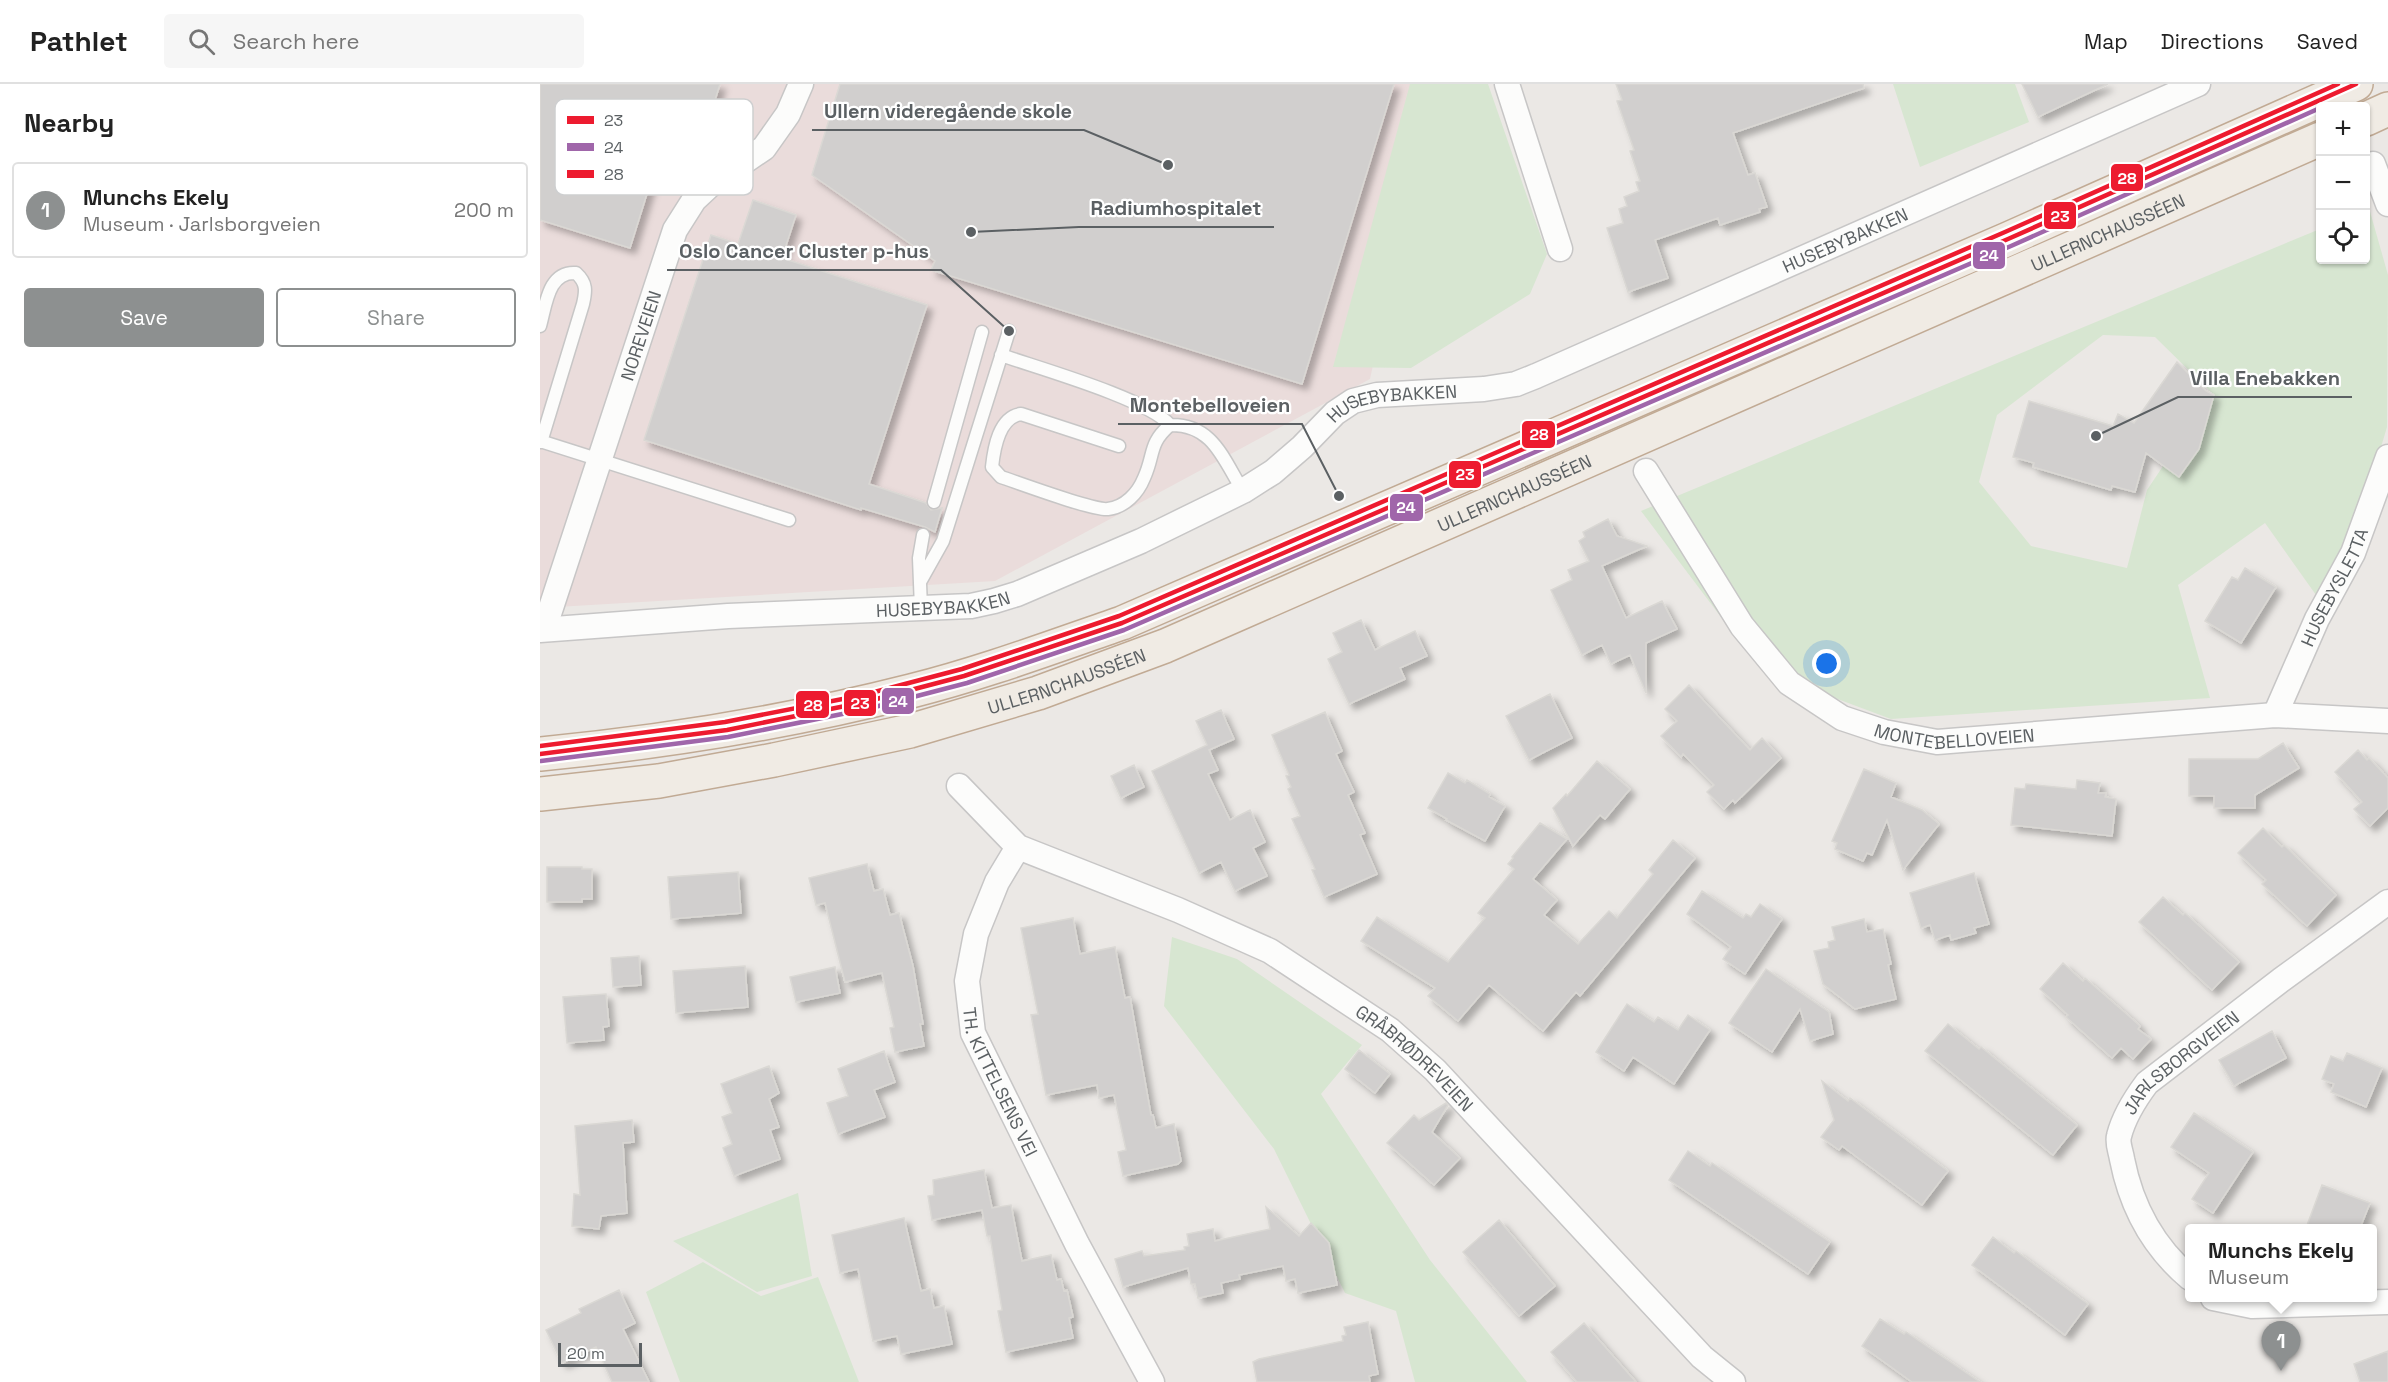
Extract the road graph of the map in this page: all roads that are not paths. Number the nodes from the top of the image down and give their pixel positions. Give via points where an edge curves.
1 (801, 84) edge
2 (2198, 84) edge
3 (2356, 84) edge
4 (1514, 86) edge
5 (2388, 109) edge
6 (2370, 116) edge
7 (2316, 141) edge
8 (753, 156) edge
9 (2373, 164) dead end
10 (699, 195) edge
11 (2388, 204) edge
12 (1560, 249) dead end
13 (540, 326) edge
14 (1009, 331) dead end
15 (982, 332) dead end
16 (1001, 355) junction
17 (1170, 425) junction
18 (540, 442) edge
19 (1119, 446) dead end
20 (2388, 457) edge
21 (600, 460) junction
22 (1646, 471) dead end
23 (1243, 491) junction
24 (934, 502) dead end
25 (789, 520) dead end
26 (923, 535) dead end
27 (920, 582) junction
28 (921, 608) junction
29 (542, 630) edge
30 (2275, 716) junction
31 (2388, 721) edge
32 (540, 754) edge
33 (959, 786) dead end
34 (540, 794) edge
35 (1018, 847) junction
36 (2388, 902) edge
37 (2185, 1274) edge
38 (2232, 1302) edge
39 (2388, 1302) edge
40 (1152, 1382) edge
41 (1733, 1382) edge

1 - 8 street, NOREVEIEN via 788,114 764,148
2 - 23 street, HUSEBYBAKKEN via 1516,384 1377,395 1353,401 1273,472
3 - 32 highway, ULLERNCHAUSSÉEN via 1122,623 910,691 767,723
4 - 12 street
5 - 6 highway
7 - 34 highway, ULLERNCHAUSSÉEN via 1154,650 1038,693 910,730 774,760 659,782
9 - 11 street
10 - 21 street, NOREVEIEN via 675,230
13 - 18 lane via 555,280 562,274 576,273 586,290
14 - 16 lane
15 - 24 lane
16 - 17 lane via 1124,398 1162,416
16 - 27 lane via 943,541
17 - 19 lane via 1157,436 1138,490 1126,503 1106,510 1001,477 992,467 1005,420 1012,415 1021,414
17 - 23 lane via 1186,425 1200,431 1212,442
18 - 21 lane
20 - 30 street, HUSEBYSLETTA via 2353,553 2317,619
21 - 25 lane
21 - 29 street, NOREVEIEN
22 - 30 street, MONTEBELLOVEIEN via 1742,626 1789,683 1842,718 1884,732 1937,742
23 - 28 street, HUSEBYBAKKEN via 1141,541 1017,594 971,606
26 - 27 lane
27 - 28 lane
28 - 29 street, HUSEBYBAKKEN via 728,616
30 - 31 street, MONTEBELLOVEIEN
33 - 35 street
35 - 40 street, TH. KITTELSENS VEI via 997,882 976,934 968,981 973,1033 1077,1244
35 - 41 street, GRÅBRØDREVEIEN via 1270,951 1390,1030 1435,1070 1702,1357
36 - 37 street, JARLSBORGVEIEN via 2147,1083 2131,1105 2118,1138 2126,1179 2142,1221
38 - 39 street via 2252,1306

